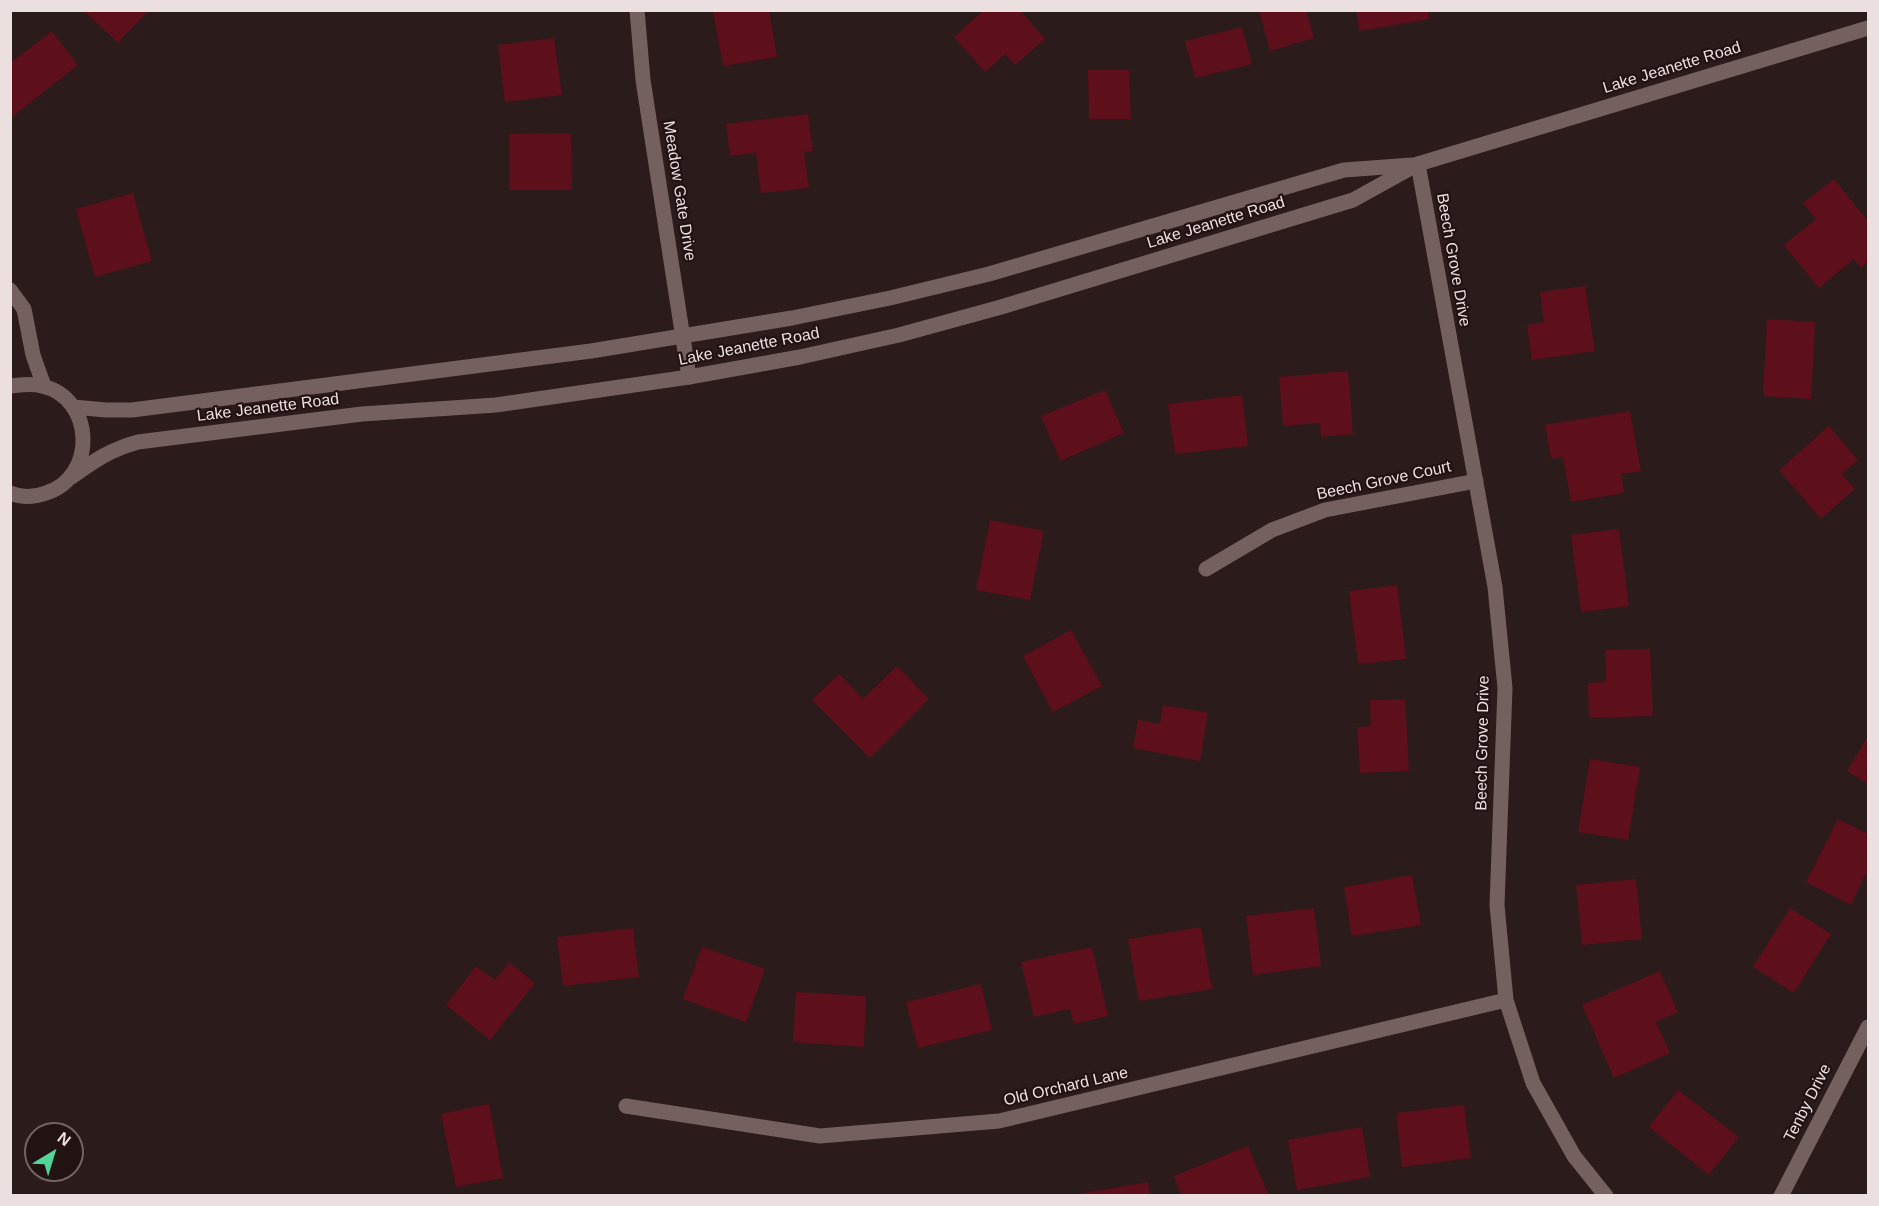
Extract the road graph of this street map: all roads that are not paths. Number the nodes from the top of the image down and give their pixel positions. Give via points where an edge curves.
1 (637, 10) edge
2 (1869, 28) edge
3 (1418, 164) junction
4 (10, 290) edge
5 (682, 336) junction
6 (689, 377) junction
7 (10, 386) edge
8 (44, 386) junction
9 (73, 407) junction
10 (70, 478) junction
11 (1476, 481) junction
12 (10, 493) edge
13 (1206, 569) dead end
14 (1506, 1000) junction
15 (1869, 1027) edge
16 (626, 1106) dead end
17 (1606, 1196) edge
18 (1780, 1196) edge

1 - 5 street, Meadow Gate Drive
2 - 3 street, Lake Jeanette Road
3 - 5 street, Lake Jeanette Road via 1344,170 989,274 792,318
3 - 6 street, Lake Jeanette Road via 1353,200 1001,307 800,357
3 - 11 street, Beech Grove Drive
4 - 8 street via 24,309
5 - 6 street, Meadow Gate Drive
5 - 9 street, Lake Jeanette Road via 132,410
6 - 10 street, Lake Jeanette Road via 496,405 362,414 138,442 100,457
7 - 8 street
8 - 9 street
9 - 10 street via 82,424 84,443 80,462
10 - 12 street, Lake Jeanette Road via 54,490 36,496
11 - 13 street, Beech Grove Court via 1325,510 1272,530
11 - 14 street, Beech Grove Drive via 1495,587 1504,688 1497,905
14 - 16 street, Old Orchard Lane via 999,1121 820,1136
14 - 17 street, Beech Grove Drive via 1533,1083 1574,1156
15 - 18 street, Tenby Drive

